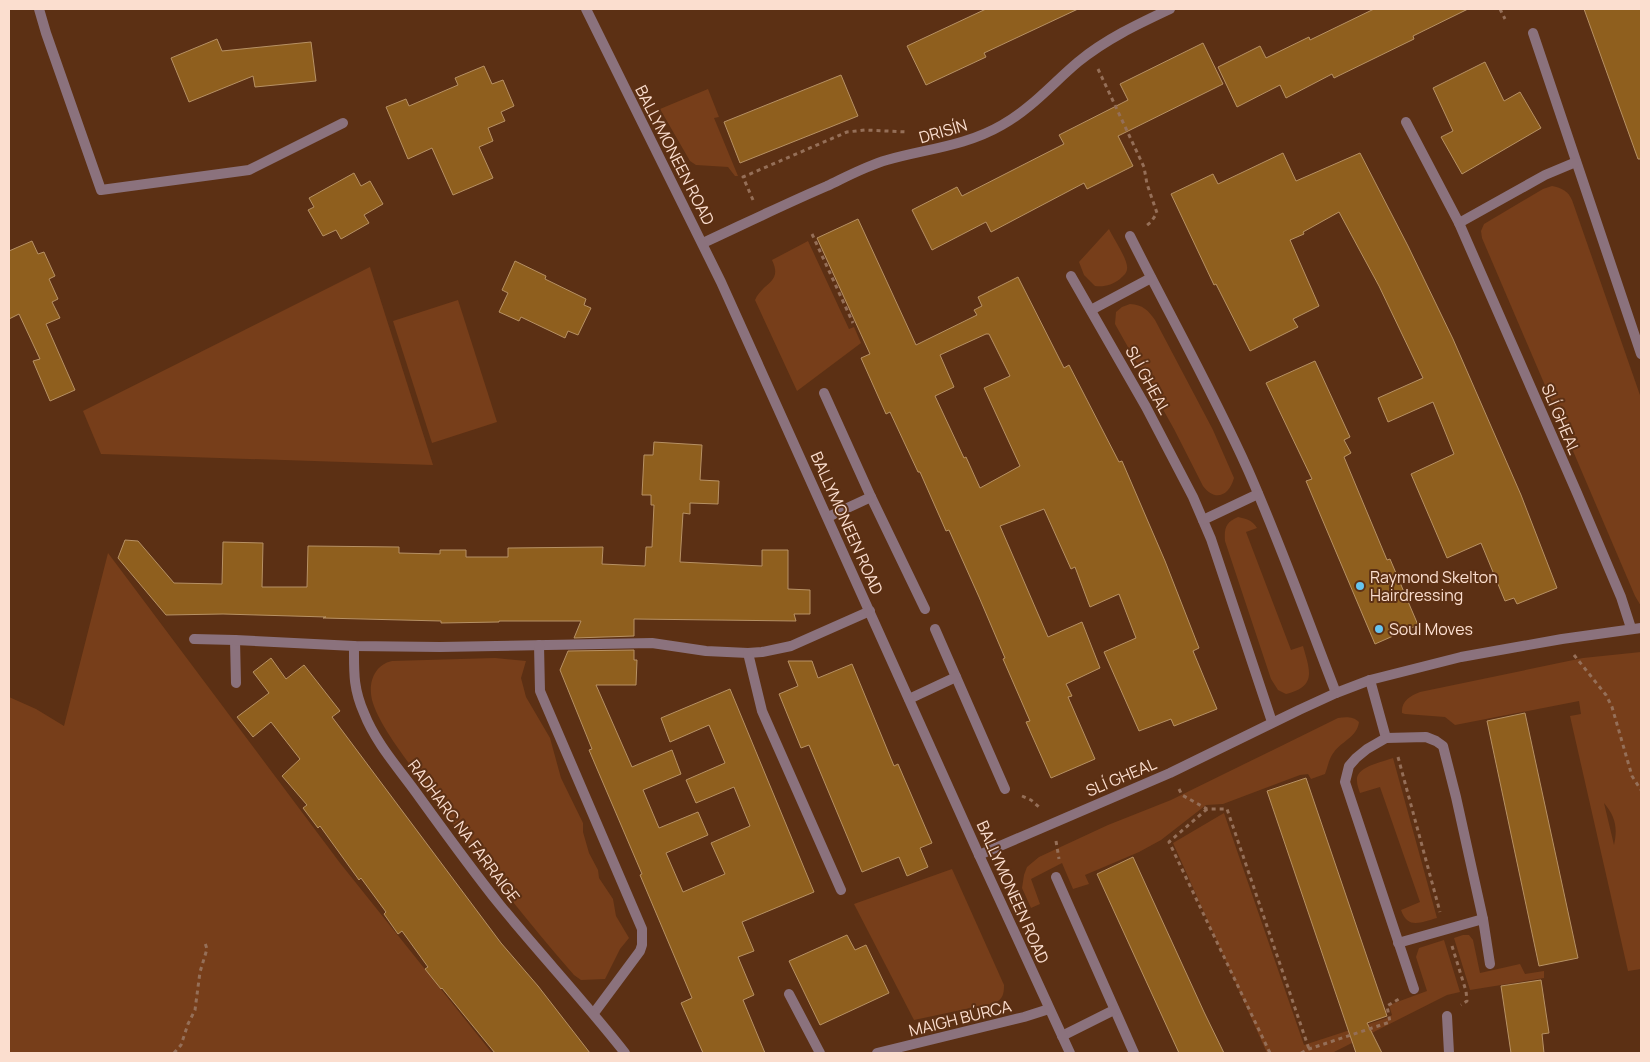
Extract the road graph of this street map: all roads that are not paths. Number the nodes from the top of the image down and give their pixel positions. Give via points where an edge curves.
1 (39, 9) edge
2 (586, 9) edge
3 (1170, 9) edge
4 (1533, 33) dead end
5 (1406, 122) dead end
6 (343, 123) dead end
7 (1576, 162) junction
8 (1459, 223) junction
9 (1130, 236) road end
10 (703, 244) junction
11 (1071, 276) dead end
12 (1151, 278) junction
13 (1091, 310) junction
14 (1641, 354) edge
15 (824, 393) dead end
16 (1258, 494) junction
17 (871, 497) junction
18 (828, 517) junction
19 (1203, 520) junction
20 (926, 609) dead end
21 (870, 611) junction
22 (1636, 628) edge
23 (935, 629) dead end
24 (194, 639) dead end
25 (234, 640) junction
26 (539, 645) junction
27 (354, 646) junction
28 (748, 652) junction
29 (956, 676) junction
30 (1370, 680) junction
31 (236, 683) dead end
32 (1336, 693) junction
33 (909, 699) junction
34 (1272, 722) junction
35 (1389, 737) junction
36 (1005, 789) dead end
37 (979, 855) junction
38 (1056, 877) dead end
39 (841, 890) dead end
40 (1483, 919) junction
41 (1398, 943) junction
42 (1490, 964) dead end
43 (1414, 989) road end
44 (788, 994) dead end
45 (1049, 1009) junction
46 (1114, 1010) junction
47 (594, 1013) junction
48 (1447, 1016) road end
49 (1062, 1036) junction
50 (625, 1053) edge
51 (820, 1053) edge
52 (876, 1053) edge
53 (1070, 1053) edge
54 (1134, 1053) edge
55 (1449, 1053) edge

1 - 6 street via 101,190 249,170
2 - 10 street, BALLYMONEEN ROAD
3 - 10 street, DRISÍN via 1099,46 1042,97 1001,126 957,144 867,167
4 - 7 street
5 - 8 street, SLÍ GHEAL
7 - 8 street via 1544,175
7 - 14 street
8 - 22 street, SLÍ GHEAL
9 - 12 street
10 - 18 street, BALLYMONEEN ROAD
11 - 13 street, SLÍ GHEAL
12 - 13 street
12 - 16 street
13 - 19 street, SLÍ GHEAL via 1171,454
15 - 17 street
16 - 19 street
16 - 32 street
17 - 18 street
17 - 20 street
18 - 21 street, BALLYMONEEN ROAD
19 - 34 street, SLÍ GHEAL
21 - 28 street via 791,646
21 - 33 street, BALLYMONEEN ROAD
22 - 30 street, SLÍ GHEAL via 1461,657
23 - 29 street
24 - 25 street
25 - 27 street
25 - 31 street
26 - 27 street
26 - 28 street via 652,643 706,651
26 - 47 street via 540,691 642,929 640,951
27 - 47 street, RADHARC NA FARRAIGE via 357,694 380,743 498,903
28 - 39 street via 762,711
29 - 33 street
29 - 36 street
30 - 32 street, SLÍ GHEAL
30 - 35 street
32 - 34 street, SLÍ GHEAL
33 - 37 street, BALLYMONEEN ROAD
34 - 37 street, SLÍ GHEAL via 1170,773
35 - 40 street via 1431,738 1443,746
35 - 41 street via 1356,758 1349,766 1345,782
37 - 45 street, BALLYMONEEN ROAD
38 - 46 street
40 - 41 street
40 - 42 street
41 - 43 street
44 - 51 street
45 - 49 street, BALLYMONEEN ROAD
45 - 52 street, MAIGH BÚRCA
46 - 49 street
46 - 54 street
47 - 50 street, RADHARC NA FARRAIGE
48 - 55 street
49 - 53 street, BALLYMONEEN ROAD

